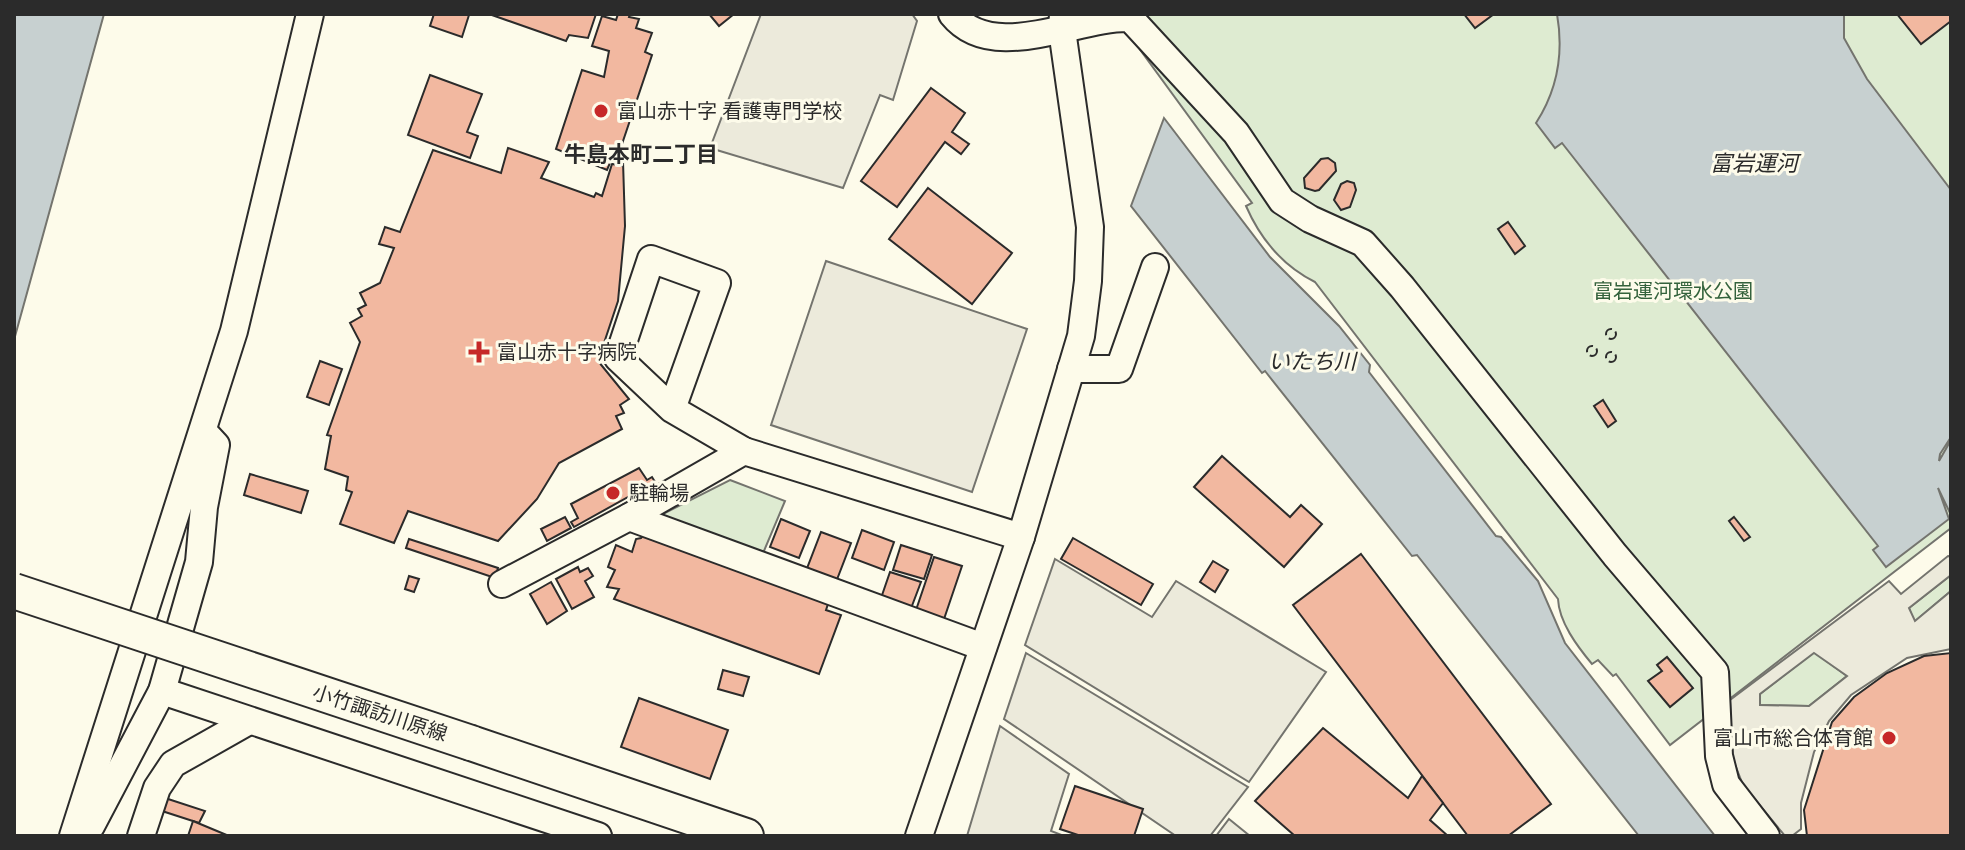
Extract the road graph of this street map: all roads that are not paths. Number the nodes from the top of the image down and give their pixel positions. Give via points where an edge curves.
1 (310, 14) edge
2 (952, 14) edge
3 (1061, 25) edge
4 (1155, 267) dead end
5 (1071, 369) junction
6 (672, 409) junction
7 (203, 431) junction
8 (744, 451) junction
9 (629, 517) junction
10 (1021, 537) junction
11 (502, 584) dead end
12 (14, 591) edge
13 (983, 647) junction
14 (162, 691) junction
15 (249, 721) junction
16 (73, 836) edge
17 (86, 836) edge
18 (141, 836) edge
19 (598, 836) edge
20 (746, 836) edge
21 (919, 836) edge
22 (1766, 836) edge

1 - 7 street via 234,331
2 - 3 street via 973,31 1015,38
3 - 5 street via 1090,227 1081,336
3 - 22 street via 1130,18 1236,133 1282,201 1363,243 1402,287 1715,672 1719,756 1726,784
4 - 5 street via 1119,369
5 - 10 street
6 - 6 street via 618,358 651,259 717,283
6 - 8 street
7 - 14 street via 216,445 199,562
7 - 16 street
8 - 9 street
8 - 10 street
9 - 11 street
9 - 13 street
10 - 13 street
12 - 20 main road, 小竹諏訪川原線, bridge
13 - 21 street
14 - 15 street
14 - 17 street
15 - 18 street via 173,764 157,788
15 - 19 street

